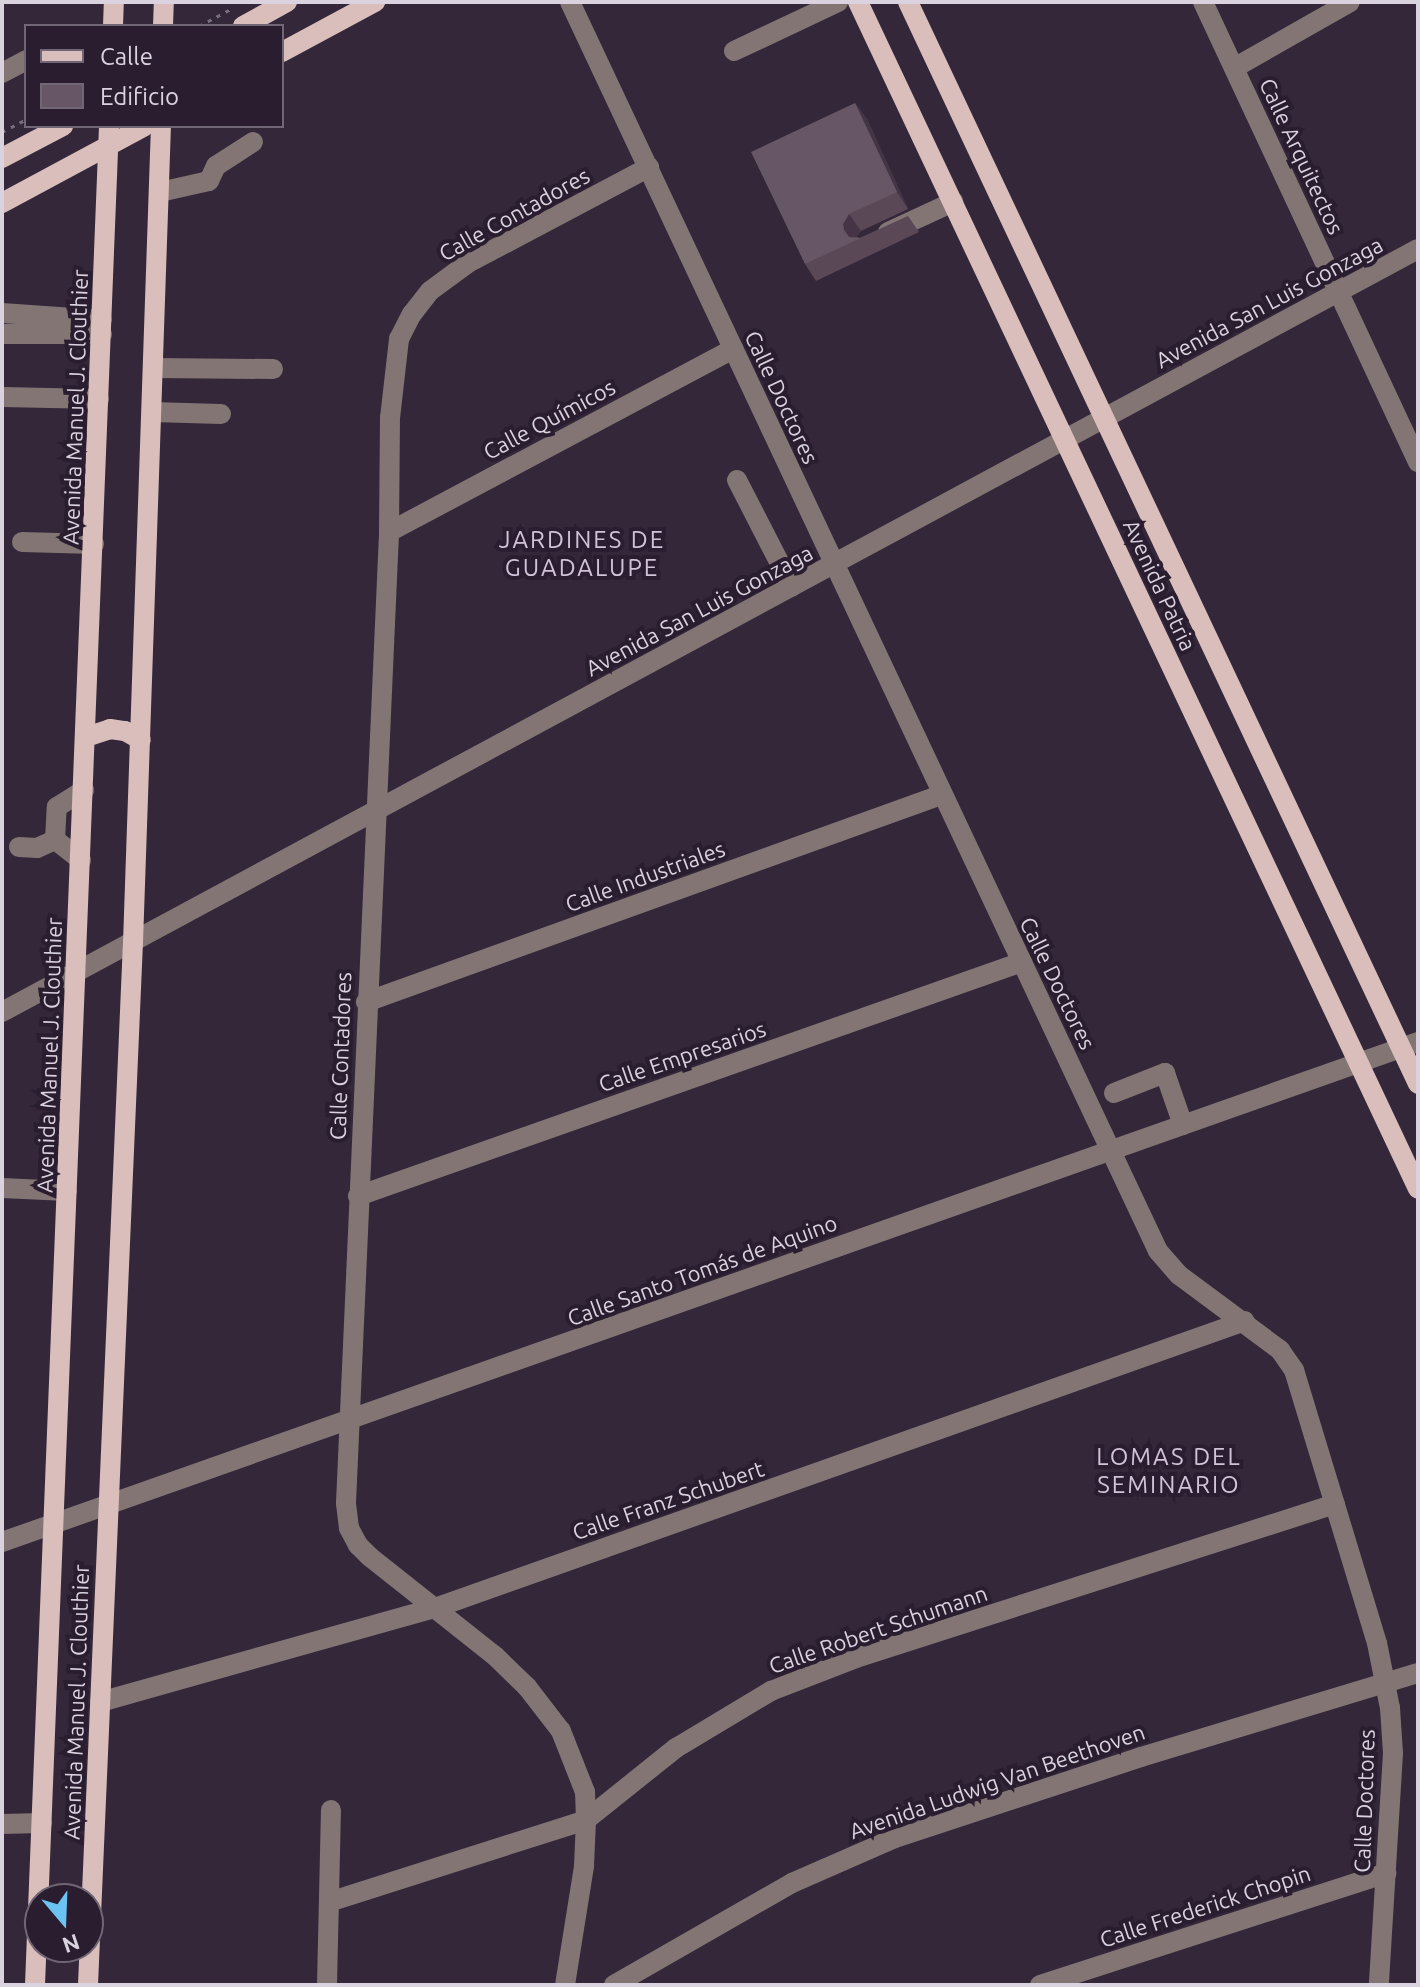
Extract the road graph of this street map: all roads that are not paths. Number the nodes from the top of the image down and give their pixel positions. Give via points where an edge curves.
1 (114, 2) edge
2 (164, 2) edge
3 (287, 2) edge
4 (375, 2) edge
5 (570, 2) edge
6 (838, 2) edge
7 (858, 2) edge
8 (908, 2) edge
9 (1203, 2) edge
10 (1350, 2) edge
11 (113, 24) edge
12 (163, 24) edge
13 (247, 24) edge
14 (284, 51) edge
15 (734, 51) dead end
16 (24, 61) edge
17 (1234, 68) junction
18 (2, 73) edge
19 (59, 128) edge
20 (138, 128) edge
21 (161, 128) edge
22 (109, 136) edge
23 (253, 142) dead end
24 (2, 158) edge
25 (649, 167) junction
26 (160, 192) junction
27 (953, 202) junction
28 (2, 203) edge
29 (867, 242) edge
30 (1418, 249) edge
31 (1339, 291) junction
32 (2, 313) edge
33 (102, 327) junction
34 (2, 334) edge
35 (733, 349) junction
36 (154, 368) junction
37 (273, 369) dead end
38 (2, 397) edge
39 (99, 399) junction
40 (152, 412) junction
41 (221, 414) dead end
42 (1104, 419) junction
43 (1065, 440) junction
44 (1418, 462) edge
45 (737, 480) dead end
46 (389, 532) junction
47 (22, 542) dead end
48 (94, 544) junction
49 (833, 565) junction
50 (792, 587) junction
51 (86, 737) junction
52 (141, 740) junction
53 (84, 790) junction
54 (941, 795) junction
55 (376, 811) junction
56 (55, 840) junction
57 (19, 847) dead end
58 (81, 860) junction
59 (133, 943) junction
60 (1022, 962) junction
61 (76, 973) junction
62 (366, 1002) junction
63 (2, 1012) edge
64 (1409, 1045) edge
65 (1358, 1063) junction
66 (1418, 1084) edge
67 (1114, 1093) dead end
68 (1183, 1125) junction
69 (1111, 1150) junction
70 (2, 1188) edge
71 (1418, 1189) edge
72 (67, 1191) junction
73 (358, 1196) junction
74 (1245, 1321) junction
75 (350, 1421) junction
76 (1335, 1504) junction
77 (108, 1505) junction
78 (54, 1524) junction
79 (2, 1542) edge
80 (435, 1608) junction
81 (1418, 1673) edge
82 (1386, 1680) junction
83 (100, 1702) junction
84 (331, 1810) dead end
85 (586, 1820) junction
86 (42, 1823) junction
87 (2, 1824) edge
88 (1386, 1873) junction
89 (329, 1902) junction
90 (35, 1985) edge
91 (88, 1985) edge
92 (327, 1985) edge
93 (565, 1985) edge
94 (614, 1985) edge
95 (1040, 1985) edge
96 (1379, 1985) edge

1 - 11 main road
2 - 12 main road
3 - 13 main road
4 - 14 main road
5 - 25 street, Calle Doctores
6 - 15 street
7 - 27 main road, Avenida Patria
8 - 42 main road, Avenida Patria
9 - 17 street, Calle Arquitectos
10 - 17 street
16 - 18 street
17 - 31 street, Calle Arquitectos
19 - 24 main road
20 - 22 main road
21 - 26 main road, Avenida Manuel J. Clouthier
22 - 28 main road
22 - 33 main road, Avenida Manuel J. Clouthier
23 - 26 street via 216,166 209,181
25 - 35 street, Calle Doctores
25 - 46 street, Calle Contadores via 468,263 430,291 412,314 399,339 395,365
26 - 36 main road, Avenida Manuel J. Clouthier
27 - 29 street
27 - 43 main road, Avenida Patria
30 - 31 street, Avenida San Luis Gonzaga
31 - 42 street, Avenida San Luis Gonzaga
31 - 44 street, Calle Arquitectos
32 - 33 street
33 - 34 street
33 - 39 main road, Avenida Manuel J. Clouthier
35 - 46 street, Calle Químicos
35 - 49 street, Calle Doctores
36 - 37 street
36 - 40 main road, Avenida Manuel J. Clouthier
38 - 39 street
39 - 48 main road, Avenida Manuel J. Clouthier
40 - 41 street
40 - 52 main road, Avenida Manuel J. Clouthier
42 - 43 street, Avenida San Luis Gonzaga
42 - 64 main road, Avenida Patria
43 - 49 street, Avenida San Luis Gonzaga
43 - 65 main road, Avenida Patria
45 - 50 street
46 - 55 street, Calle Contadores
47 - 48 street
48 - 51 main road, Avenida Manuel J. Clouthier
49 - 50 street, Avenida San Luis Gonzaga
49 - 54 street, Calle Doctores
50 - 55 street, Avenida San Luis Gonzaga
51 - 52 main road via 110,729
51 - 53 main road, Avenida Manuel J. Clouthier
52 - 59 main road, Avenida Manuel J. Clouthier
53 - 56 street via 57,807
53 - 58 main road, Avenida Manuel J. Clouthier
54 - 60 street, Calle Doctores
54 - 62 street, Calle Industriales
55 - 59 street, Avenida San Luis Gonzaga
55 - 62 street, Calle Contadores
56 - 57 street via 37,848
56 - 58 street
58 - 61 main road, Avenida Manuel J. Clouthier
59 - 61 street, Avenida San Luis Gonzaga
59 - 77 main road, Avenida Manuel J. Clouthier
60 - 69 street, Calle Doctores
60 - 73 street, Calle Empresarios
61 - 63 street, Avenida San Luis Gonzaga
61 - 72 main road, Avenida Manuel J. Clouthier
62 - 73 street, Calle Contadores
64 - 65 street, Calle Santo Tomás de Aquino
64 - 66 main road, Avenida Patria
65 - 68 street, Calle Santo Tomás de Aquino
65 - 71 main road, Avenida Patria
67 - 68 street via 1165,1073
68 - 69 street, Calle Santo Tomás de Aquino
69 - 74 street, Calle Doctores via 1158,1251 1179,1275
69 - 75 street, Calle Santo Tomás de Aquino
70 - 72 street
72 - 78 main road, Avenida Manuel J. Clouthier
73 - 75 street, Calle Contadores
74 - 76 street, Calle Doctores via 1280,1350 1294,1370
74 - 80 street, Calle Franz Schubert
75 - 77 street, Calle Santo Tomás de Aquino
75 - 80 street, Calle Contadores via 349,1528 370,1557
76 - 82 street, Calle Doctores
76 - 85 street, Calle Robert Schumann via 856,1658 771,1691 676,1748
77 - 78 street, Calle Santo Tomás de Aquino
77 - 83 main road, Avenida Manuel J. Clouthier
78 - 79 street, Calle Santo Tomás de Aquino
78 - 86 main road, Avenida Manuel J. Clouthier
80 - 83 street, Calle Franz Schubert
80 - 85 street, Calle Contadores via 495,1656 545,1707 577,1765
81 - 82 street, Avenida Ludwig Van Beethoven
82 - 88 street, Calle Doctores via 1393,1753
82 - 94 street, Avenida Ludwig Van Beethoven via 895,1838 792,1883
83 - 91 main road, Avenida Manuel J. Clouthier
84 - 89 street
85 - 89 street, Calle Robert Schumann
85 - 93 street, Calle Contadores
86 - 87 street
86 - 90 main road, Avenida Manuel J. Clouthier
88 - 95 street, Calle Frederick Chopin
88 - 96 street, Calle Doctores
89 - 92 street

